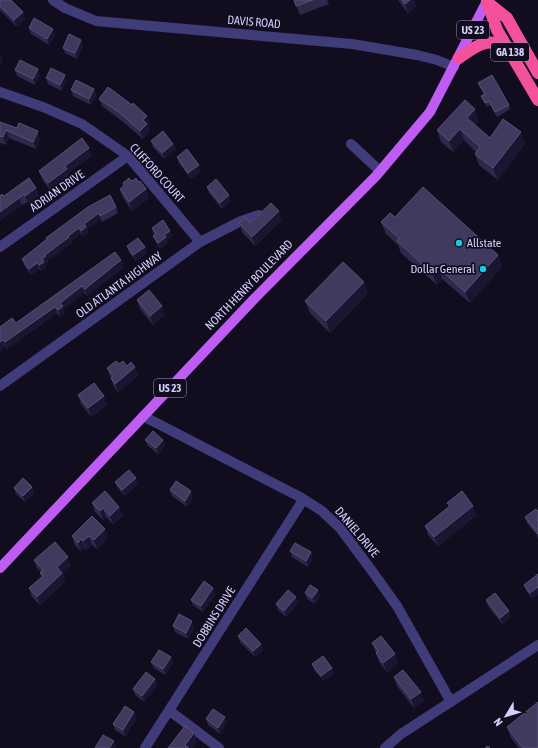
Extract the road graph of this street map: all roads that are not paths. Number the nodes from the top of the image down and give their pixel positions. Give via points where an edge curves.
1 (53, 0) edge
2 (487, 1) edge
3 (508, 47) junction
4 (456, 63) junction
5 (538, 73) edge
6 (0, 92) edge
7 (538, 100) edge
8 (351, 144) dead end
9 (128, 156) junction
10 (380, 171) junction
11 (259, 215) edge
12 (200, 242) junction
13 (0, 247) edge
14 (0, 386) edge
15 (143, 416) junction
16 (304, 500) junction
17 (0, 568) edge
18 (538, 644) edge
19 (451, 702) junction
20 (170, 711) junction
21 (145, 748) edge
22 (219, 748) edge
23 (385, 748) edge

1 - 4 street, DAVIS ROAD via 96,21 352,44
2 - 3 highway, GA 138 via 497,30
2 - 4 main road, NORTH HENRY BOULEVARD / US 23
2 - 5 highway, GA 138 via 507,18
3 - 4 highway via 486,42 472,49
3 - 7 highway, GA 138
4 - 10 main road, NORTH HENRY BOULEVARD / US 23 via 430,112
6 - 9 street, CLIFFORD COURT via 82,124
8 - 10 street
9 - 12 street, CLIFFORD COURT
9 - 13 street, ADRIAN DRIVE
10 - 15 main road, NORTH HENRY BOULEVARD / US 23
11 - 12 street, OLD ATLANTA HIGHWAY via 241,221
12 - 14 street, OLD ATLANTA HIGHWAY
15 - 16 street, DANIEL DRIVE
15 - 17 main road, NORTH HENRY BOULEVARD / US 23
16 - 19 street, DANIEL DRIVE via 322,511 340,528 372,571 397,606
16 - 20 street, DOBBINS DRIVE
18 - 19 street
19 - 23 street via 401,734
20 - 21 street, DOBBINS DRIVE
20 - 22 street

